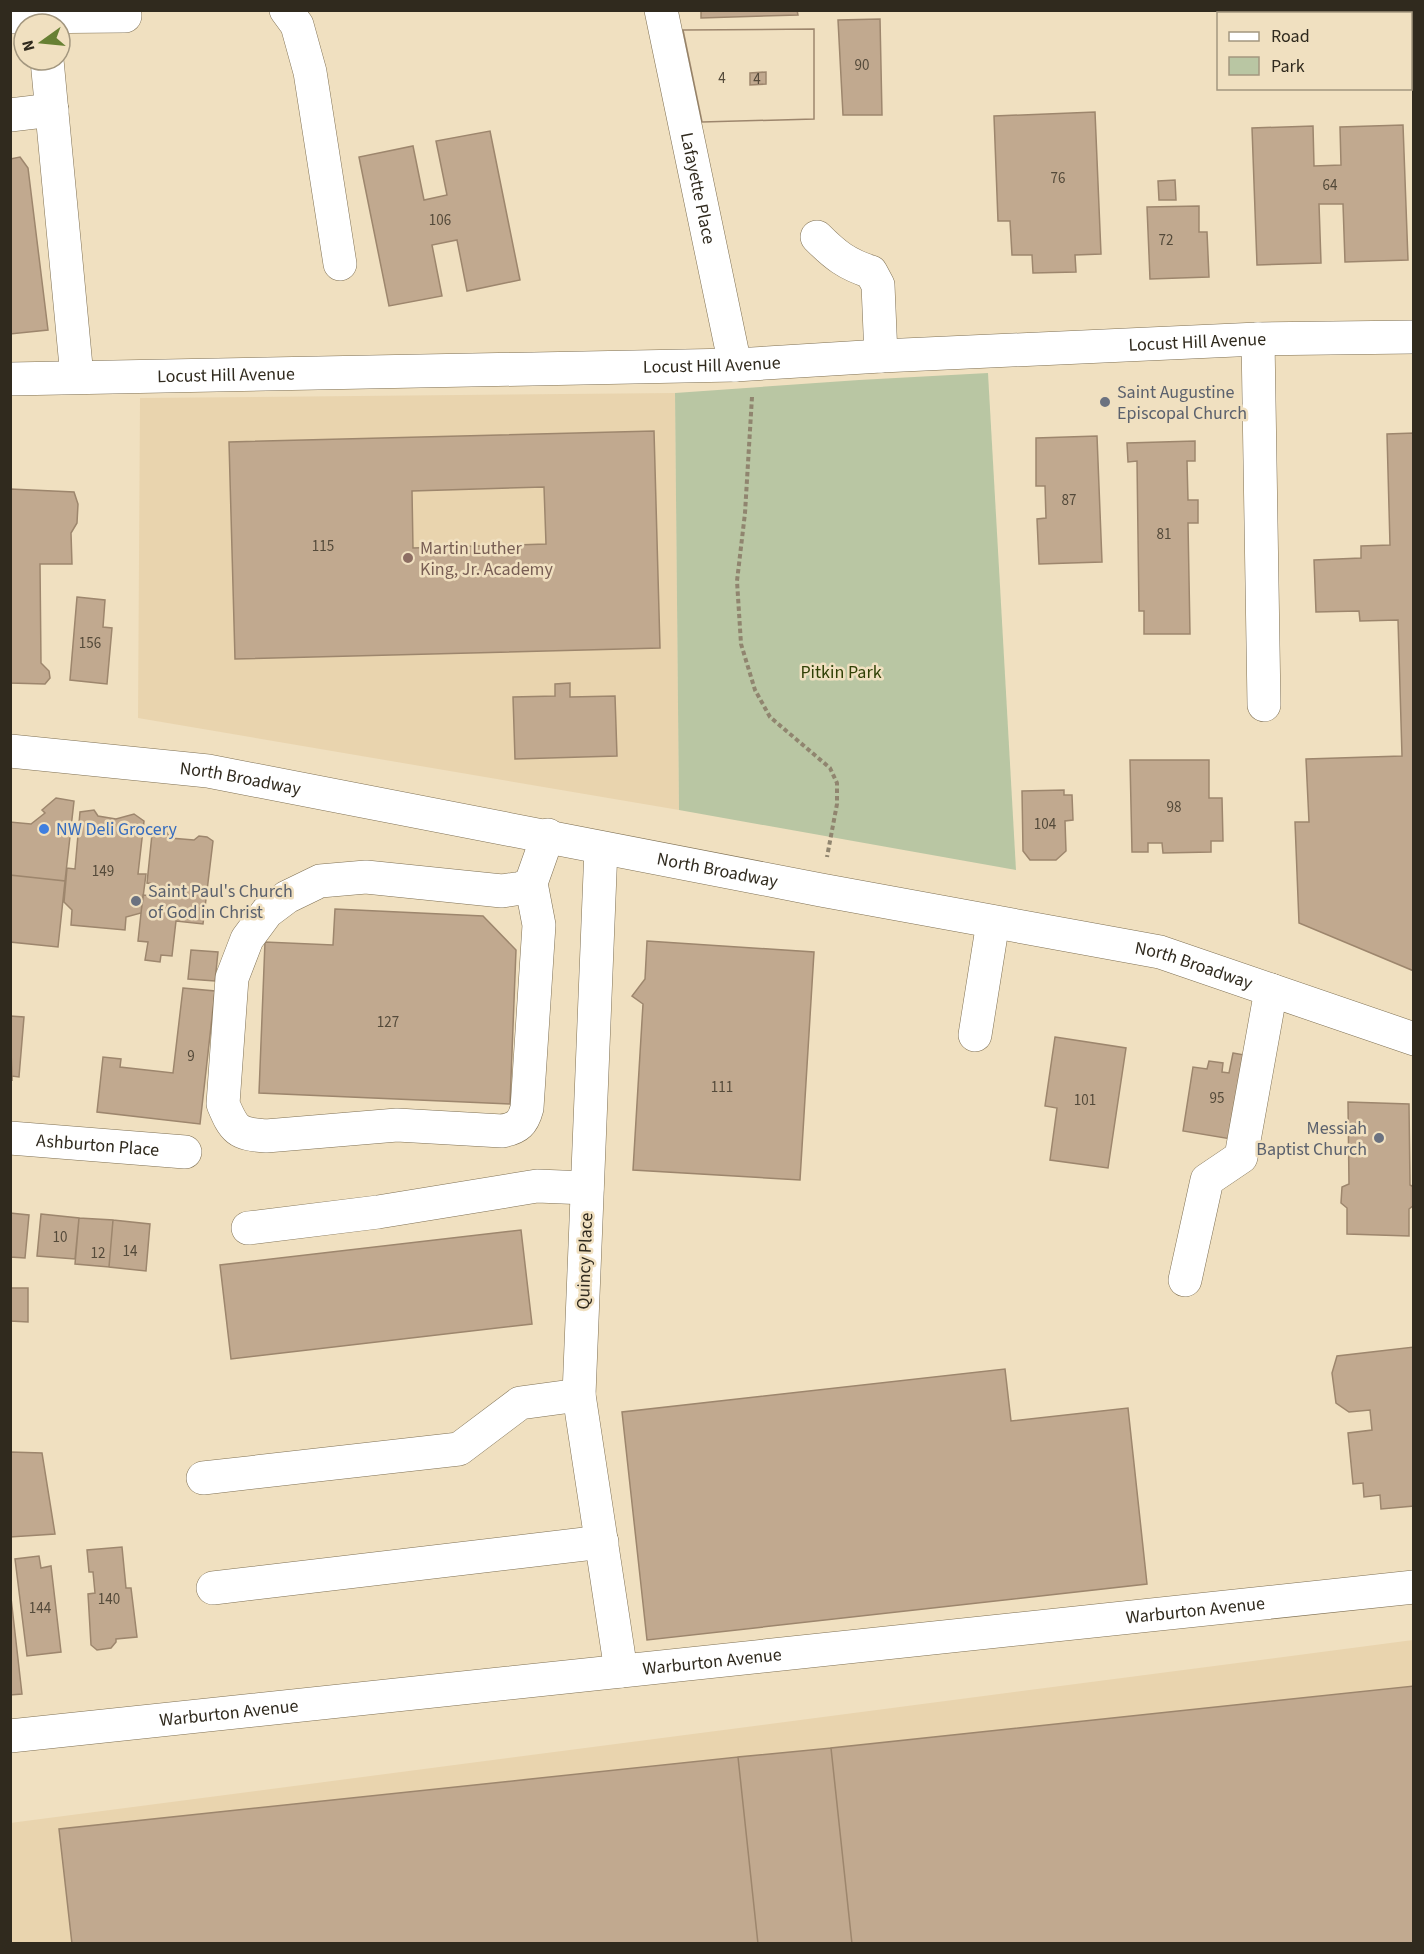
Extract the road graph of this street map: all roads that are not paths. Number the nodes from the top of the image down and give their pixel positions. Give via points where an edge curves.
1 (286, 10) edge
2 (661, 10) edge
3 (125, 16) dead end
4 (72, 19) edge
5 (48, 72) edge
6 (52, 110) junction
7 (10, 115) edge
8 (817, 237) dead end
9 (340, 264) dead end
10 (1413, 337) edge
11 (1258, 339) junction
12 (881, 356) junction
13 (745, 364) junction
14 (77, 377) junction
15 (10, 379) edge
16 (1264, 705) dead end
17 (10, 750) edge
18 (548, 836) junction
19 (601, 848) junction
20 (531, 883) junction
21 (993, 922) junction
22 (1271, 990) junction
23 (975, 1035) dead end
24 (1413, 1040) edge
25 (10, 1138) edge
26 (186, 1152) dead end
27 (587, 1188) junction
28 (248, 1228) dead end
29 (1185, 1281) dead end
30 (579, 1395) junction
31 (203, 1478) dead end
32 (602, 1542) junction
33 (1413, 1587) edge
34 (213, 1588) dead end
35 (621, 1671) junction
36 (10, 1737) edge

1 - 9 street via 297,25 310,72
2 - 13 street, Lafayette Place
3 - 4 street
5 - 6 street
6 - 7 street
6 - 14 street
8 - 12 street via 837,257 871,272 878,285
10 - 11 street, Locust Hill Avenue
11 - 12 street, Locust Hill Avenue
11 - 16 street
12 - 13 street, Locust Hill Avenue
13 - 14 street, Locust Hill Avenue
14 - 15 street, Locust Hill Avenue
17 - 18 street, North Broadway via 207,771
18 - 19 street, North Broadway
18 - 20 street
19 - 21 street, North Broadway
19 - 27 street, Quincy Place
20 - 20 street via 502,891 366,877 321,881 287,897 267,912 247,939 232,978 224,1104 231,1123 246,1135 266,1136 397,1125 515,1129 524,1121 528,1108 539,925
21 - 22 street, North Broadway via 1160,952
21 - 23 street
22 - 24 street, North Broadway
22 - 29 street via 1241,1157 1207,1180
25 - 26 street, Ashburton Place
27 - 28 street via 537,1186
27 - 30 street, Quincy Place
30 - 31 street via 520,1403 459,1449
30 - 32 street, Quincy Place
32 - 34 street
32 - 35 street, Quincy Place
33 - 35 street, Warburton Avenue
35 - 36 street, Warburton Avenue

